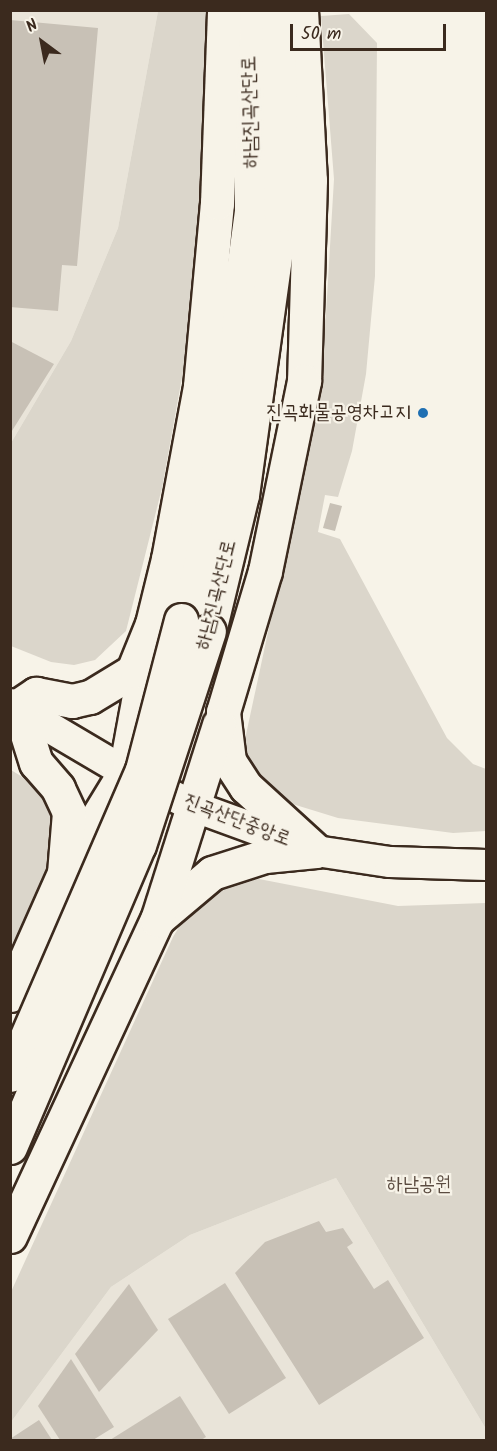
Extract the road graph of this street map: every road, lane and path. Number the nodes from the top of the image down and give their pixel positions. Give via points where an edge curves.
1 (224, 10) edge
2 (249, 10) edge
3 (278, 10) edge
4 (301, 10) edge
5 (181, 625) junction
6 (14, 705) edge
7 (223, 712) junction
8 (124, 772) junction
9 (195, 807) junction
10 (316, 851) junction
11 (486, 865) edge
12 (64, 873) junction
13 (157, 921) junction
14 (10, 994) edge
15 (10, 1075) edge
16 (10, 1147) edge
17 (10, 1236) edge

1 - 5 highway via 217,203
2 - 5 highway, 하남진곡산단로 via 251,211 213,492
3 - 5 highway, 하남진곡산단로 via 281,215 242,495
4 - 7 highway via 310,180 304,381 265,571
5 - 6 highway via 104,692 72,701 36,694
5 - 8 highway
5 - 15 highway, 하남진곡산단로, bridge via 142,770
5 - 16 highway, 하남진곡산단로, bridge via 139,845
6 - 8 street, 진곡산단중앙로
6 - 12 highway via 36,763 58,788 69,812
7 - 9 highway
7 - 10 highway via 229,761 246,787
8 - 9 street, 진곡산단중앙로
8 - 12 highway
9 - 10 street, 진곡산단중앙로
9 - 13 highway
10 - 11 street, 진곡산단중앙로 via 390,862
10 - 13 highway via 265,856 212,873
12 - 14 highway
13 - 17 highway

